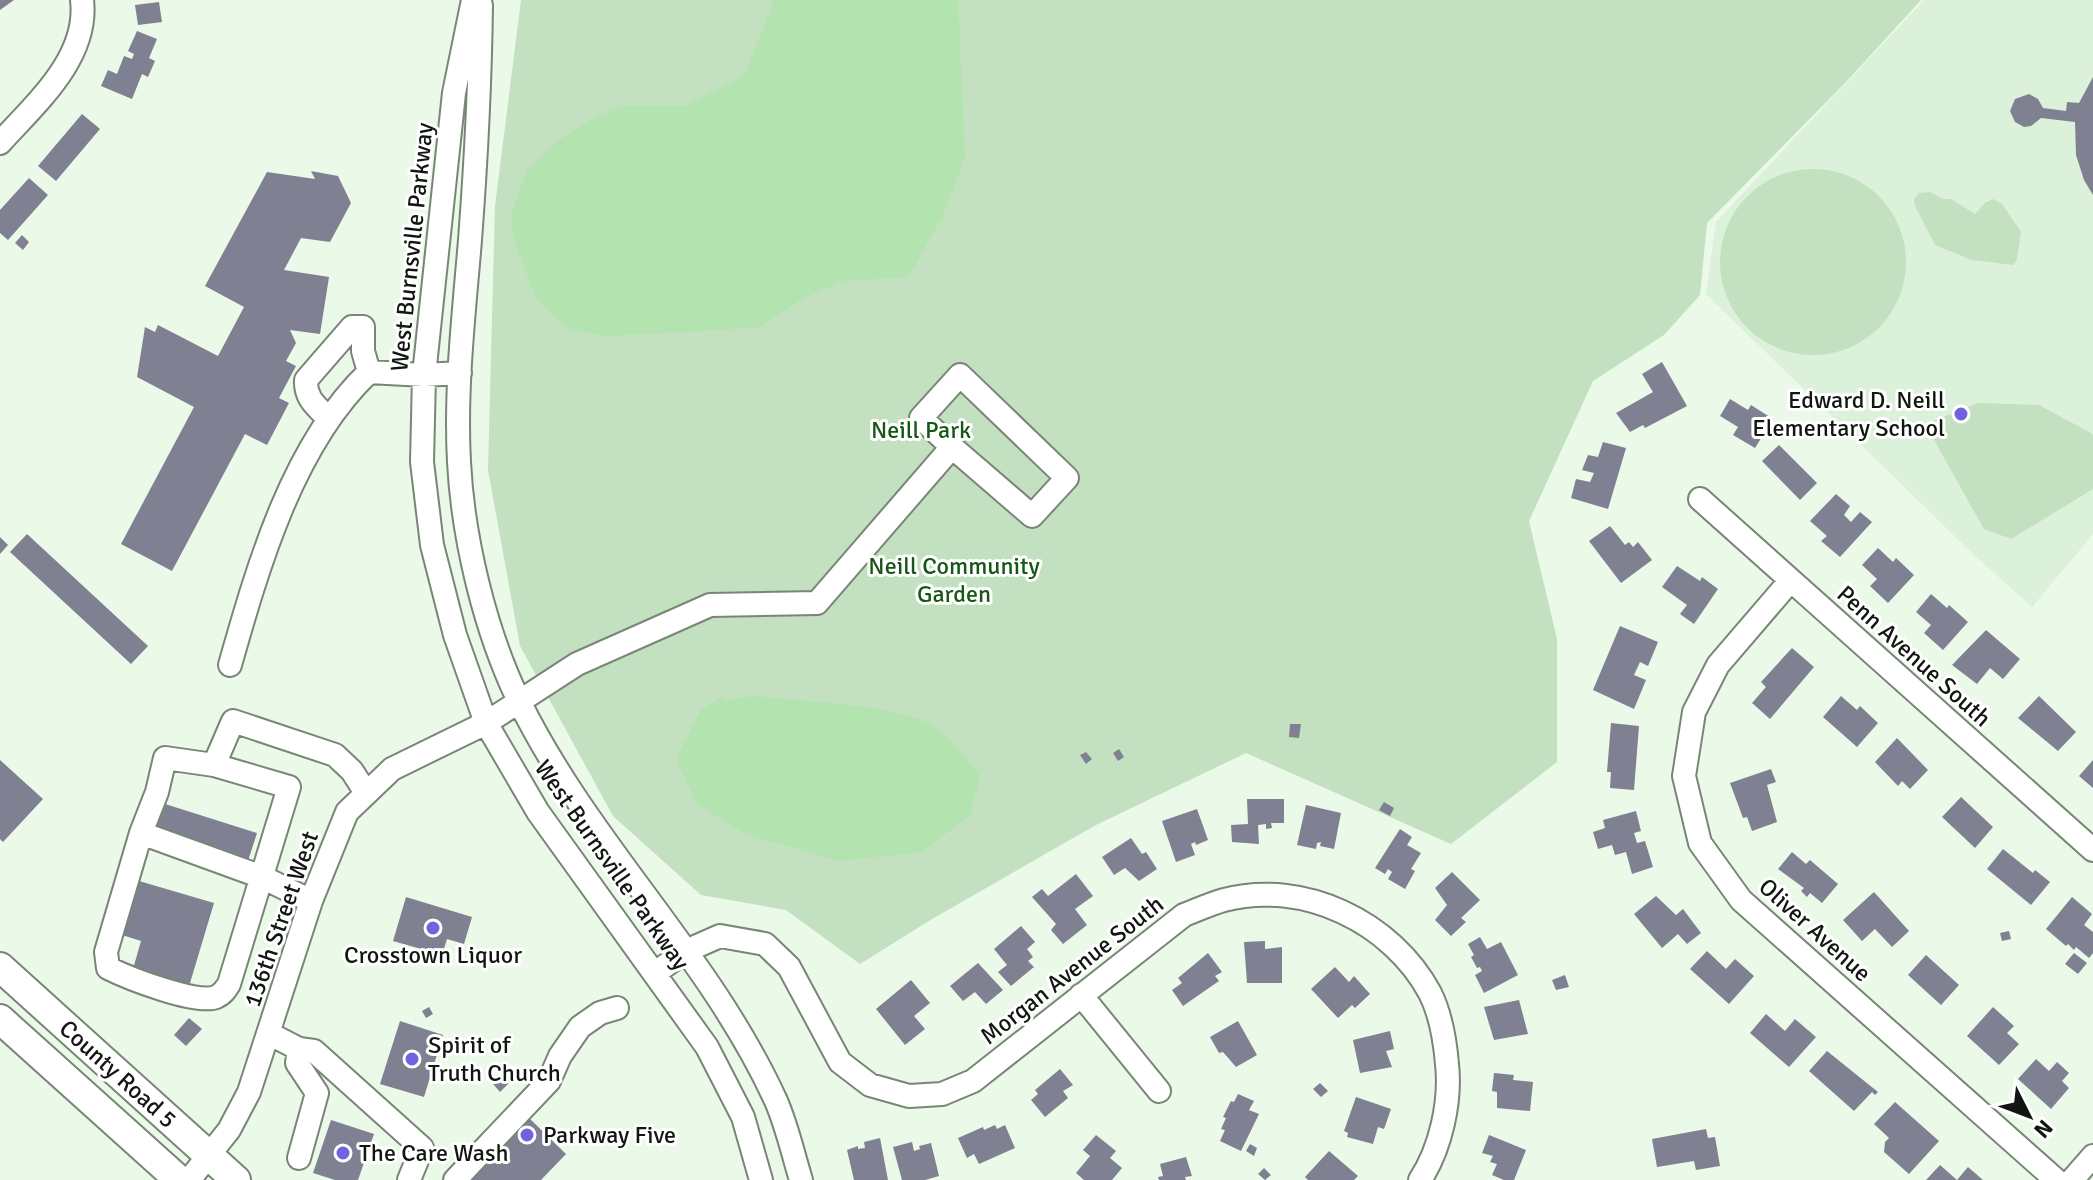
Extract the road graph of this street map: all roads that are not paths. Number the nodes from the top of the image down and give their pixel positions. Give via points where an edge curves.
1 (82, 0) edge
2 (473, 0) edge
3 (481, 0) edge
4 (0, 143) edge
5 (369, 372) junction
6 (460, 373) junction
7 (424, 375) junction
8 (328, 418) junction
9 (952, 447) junction
10 (1700, 499) dead end
11 (1790, 581) junction
12 (230, 665) dead end
13 (519, 700) junction
14 (486, 723) junction
15 (214, 765) junction
16 (366, 793) junction
17 (141, 833) junction
18 (2093, 850) edge
19 (262, 877) junction
20 (311, 901) junction
21 (686, 951) junction
22 (0, 967) edge
23 (655, 973) junction
24 (1081, 995) junction
25 (617, 1008) dead end
26 (0, 1019) edge
27 (270, 1034) junction
28 (299, 1049) junction
29 (1159, 1091) dead end
30 (210, 1156) junction
31 (2093, 1156) edge
32 (299, 1158) dead end
33 (179, 1180) edge
34 (189, 1180) edge
35 (236, 1180) edge
36 (409, 1180) edge
37 (455, 1180) edge
38 (761, 1180) edge
39 (801, 1180) edge
40 (1420, 1180) edge
41 (2056, 1180) edge
42 (2072, 1180) edge

1 - 4 street via 78,39 56,81
2 - 7 street, West Burnsville Parkway via 454,93
3 - 6 street, West Burnsville Parkway via 480,99
5 - 7 street
5 - 8 street
5 - 8 street via 363,327 352,327 306,380 309,399
6 - 7 street
6 - 13 street, West Burnsville Parkway via 459,463 469,541 489,624
7 - 14 street, West Burnsville Parkway via 422,462 432,545 455,635
8 - 12 street via 269,537
9 - 9 street via 1032,516 1067,478 960,375 921,418
9 - 13 street, 136th Street West via 817,603 710,605 577,664
10 - 11 street, Penn Avenue South
11 - 18 street, Penn Avenue South
11 - 41 street, Oliver Avenue via 1718,665 1694,712 1684,776 1700,843 1741,900
13 - 14 street, 136th Street West
13 - 21 street, West Burnsville Parkway via 570,792
14 - 16 street, 136th Street West via 392,769
14 - 23 street, West Burnsville Parkway via 538,812
15 - 16 street via 233,721 335,755
15 - 17 street via 165,758
15 - 19 street via 289,787
16 - 20 street, 136th Street West via 347,812
17 - 19 street
17 - 19 street via 106,952 108,968 117,972 197,998 225,992
19 - 20 street
20 - 27 street, 136th Street West
21 - 23 street, Morgan Avenue South
21 - 24 street, Morgan Avenue South via 720,936 765,944 789,967 840,1062 870,1085 909,1096 942,1094 973,1081
21 - 39 street, West Burnsville Parkway via 738,1030 777,1103
22 - 30 main road, County Road 5
23 - 38 street, West Burnsville Parkway via 707,1047 743,1117
24 - 29 street
24 - 40 street, Morgan Avenue South via 1184,915 1225,900 1269,895 1319,902 1364,922 1401,952 1430,994 1444,1034 1449,1081 1441,1130
25 - 37 street via 580,1027 549,1081
26 - 33 main road, County Road 5
27 - 28 street
27 - 30 street, 136th Street West via 249,1092
28 - 32 street via 297,1063 317,1093
28 - 36 street via 314,1051 422,1148
30 - 34 street, 136th Street West
30 - 35 main road, County Road 5
31 - 42 street

